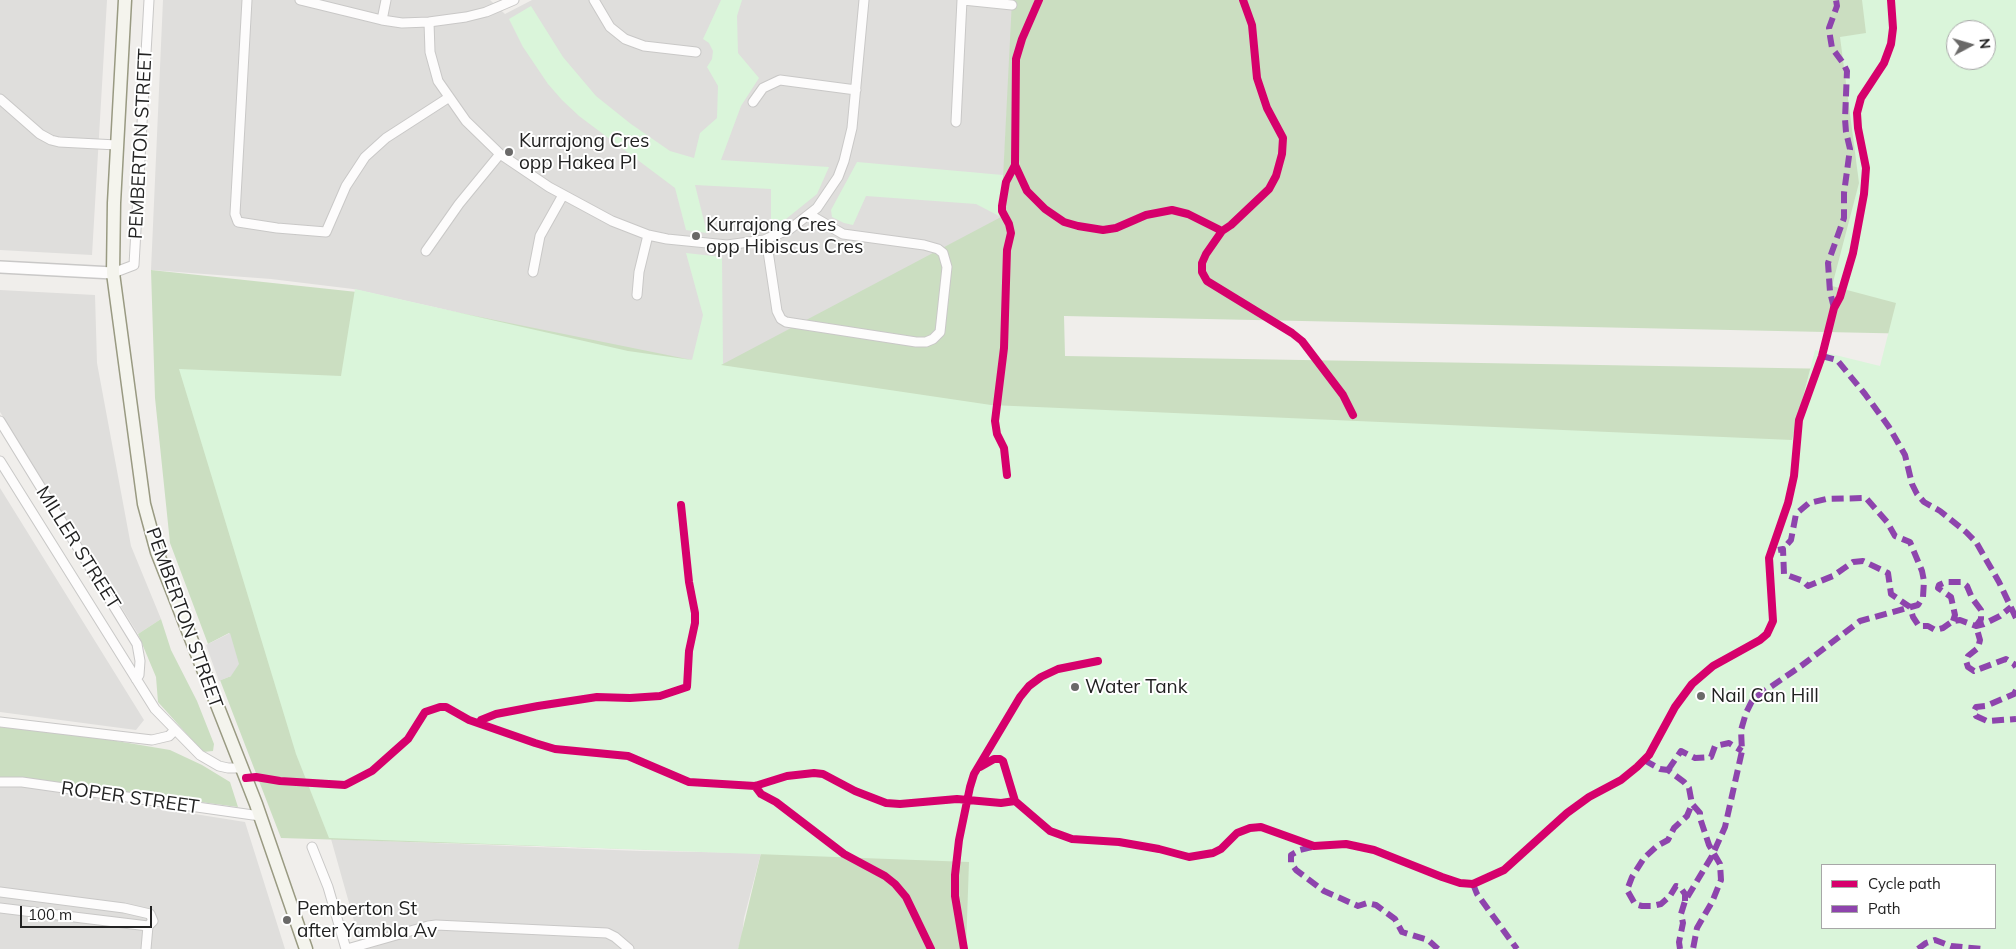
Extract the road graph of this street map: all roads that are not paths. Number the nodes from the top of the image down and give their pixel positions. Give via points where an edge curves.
1 (125, 0) edge
2 (150, 0) edge
3 (247, 0) edge
4 (300, 0) edge
5 (386, 0) edge
6 (514, 0) edge
7 (594, 0) edge
8 (864, 0) edge
9 (963, 0) edge
10 (1012, 5) dead end
11 (382, 20) junction
12 (429, 22) junction
13 (696, 52) dead end
14 (856, 90) junction
15 (448, 98) junction
16 (0, 99) edge
17 (753, 102) dead end
18 (956, 122) dead end
19 (118, 145) junction
20 (500, 154) junction
21 (562, 195) junction
22 (810, 215) junction
23 (648, 235) junction
24 (764, 240) junction
25 (426, 251) dead end
26 (0, 267) edge
27 (533, 272) dead end
28 (112, 273) junction
29 (637, 295) dead end
30 (0, 421) edge
31 (0, 460) edge
32 (136, 679) junction
33 (0, 722) edge
34 (174, 730) junction
35 (242, 768) junction
36 (0, 782) edge
37 (260, 816) junction
38 (312, 847) dead end
39 (0, 892) edge
40 (0, 908) edge
41 (148, 926) junction
42 (146, 949) edge
43 (306, 949) edge
44 (347, 949) edge
45 (629, 949) edge

1 - 19 main road, PEMBERTON STREET
2 - 28 street, PEMBERTON STREET via 134,265
3 - 15 street via 235,214 238,222 326,232 346,186 365,156 386,138
4 - 11 street
5 - 11 street
6 - 12 street via 486,12
7 - 13 street via 610,27 625,39 644,46
8 - 14 street
9 - 10 street
9 - 18 street
11 - 12 street
12 - 15 street via 432,62
14 - 17 street via 780,80 763,88
14 - 22 street via 844,161 830,189
15 - 20 street
16 - 19 street via 51,140
19 - 28 main road, PEMBERTON STREET
20 - 21 street
20 - 25 street
21 - 23 street
21 - 27 street via 540,236
22 - 24 street via 790,229
22 - 24 street via 844,234 924,245 943,253 947,267 940,332 926,342 916,342 786,322 777,310
23 - 24 street via 714,245
23 - 29 street
26 - 28 street
28 - 35 main road, PEMBERTON STREET via 137,460 150,528
30 - 32 street, MILLER STREET via 137,644 140,661
31 - 32 street, MILLER STREET
32 - 34 street, MILLER STREET via 155,709
33 - 34 street via 152,740 164,739
34 - 35 street via 200,755 228,768
35 - 37 main road, PEMBERTON STREET
36 - 37 street, ROPER STREET via 22,782
37 - 43 main road, PEMBERTON STREET
38 - 44 street
39 - 41 street via 142,911 152,917
40 - 41 street
41 - 42 street
44 - 45 street via 436,925 607,933

